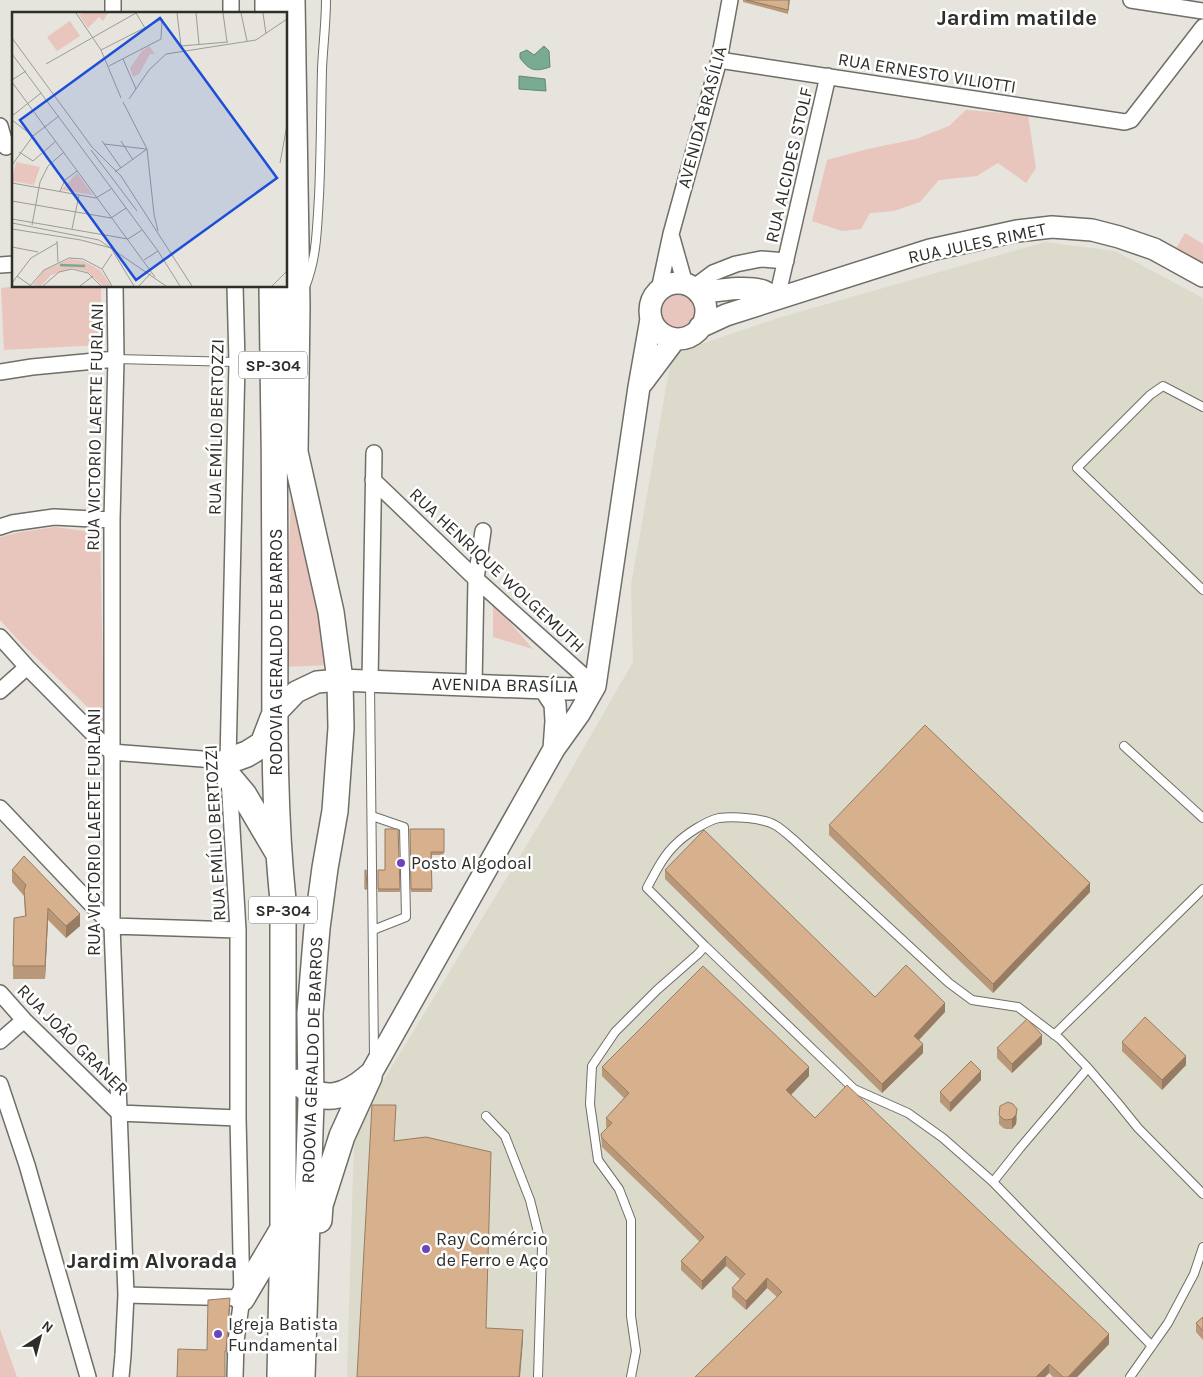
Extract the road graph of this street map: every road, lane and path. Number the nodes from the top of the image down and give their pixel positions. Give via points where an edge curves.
1 (292, 0) edge
2 (326, 0) edge
3 (730, 0) edge
4 (1131, 0) edge
5 (1203, 11) edge
6 (1203, 27) edge
7 (720, 60) junction
8 (828, 76) junction
9 (0, 126) edge
10 (6, 147) edge
11 (671, 234) junction
12 (786, 261) junction
13 (1203, 276) edge
14 (115, 288) edge
15 (235, 288) edge
16 (272, 288) edge
17 (692, 289) junction
18 (660, 290) junction
19 (777, 298) junction
20 (297, 307) junction
21 (651, 319) junction
22 (700, 327) junction
23 (675, 339) junction
24 (116, 359) junction
25 (237, 362) junction
26 (0, 372) edge
27 (639, 388) junction
28 (1203, 407) edge
29 (374, 453) dead end
30 (373, 480) junction
31 (112, 520) junction
32 (0, 527) edge
33 (483, 530) dead end
34 (476, 579) junction
35 (1203, 590) edge
36 (0, 636) edge
37 (27, 667) junction
38 (340, 680) junction
39 (370, 681) junction
40 (474, 685) junction
41 (595, 686) junction
42 (545, 688) junction
43 (0, 691) edge
44 (275, 714) junction
45 (1124, 746) dead end
46 (554, 749) junction
47 (112, 752) junction
48 (228, 768) junction
49 (0, 808) edge
50 (372, 816) junction
51 (1203, 818) edge
52 (278, 854) junction
53 (1203, 889) edge
54 (283, 900) junction
55 (112, 926) junction
56 (238, 930) junction
57 (373, 930) junction
58 (705, 946) junction
59 (0, 993) edge
60 (24, 1020) junction
61 (1054, 1035) junction
62 (0, 1041) edge
63 (1088, 1068) junction
64 (372, 1072) junction
65 (0, 1084) edge
66 (310, 1091) junction
67 (119, 1113) junction
68 (486, 1116) dead end
69 (238, 1118) junction
70 (993, 1182) junction
71 (1203, 1194) edge
72 (283, 1229) junction
73 (1202, 1253) edge
74 (126, 1295) junction
75 (242, 1298) junction
76 (1152, 1346) junction
77 (88, 1377) edge
78 (121, 1377) edge
79 (235, 1377) edge
80 (280, 1377) edge
81 (302, 1377) edge
82 (538, 1377) edge
83 (631, 1377) edge
84 (1130, 1377) edge

1 - 20 highway, RODOVIA GERALDO DE BARROS / SP-304
2 - 20 lane via 315,250 310,275
3 - 7 street, AVENIDA BRASÍLIA
4 - 5 street
6 - 8 street, RUA ERNESTO VILIOTTI via 1128,122
7 - 8 street, RUA ERNESTO VILIOTTI
7 - 11 street, AVENIDA BRASÍLIA
8 - 12 street, RUA ALCIDES STOLF
9 - 10 street
11 - 17 street
11 - 18 street, AVENIDA BRASÍLIA
12 - 17 street, RUA ALCIDES STOLF via 762,259 736,264 713,273
12 - 19 street, RUA ALCIDES STOLF
13 - 19 main road, RUA JULES RIMET via 1154,250 1119,237 1092,230 1052,226 930,250
14 - 24 street, RUA VICTORIO LAERTE FURLANI
15 - 25 street, RUA EMÍLIO BERTOZZI
16 - 44 highway, RODOVIA GERALDO DE BARROS / SP-304
17 - 18 main road via 671,284
17 - 19 main road via 753,289
17 - 22 main road via 703,300 705,308
18 - 21 main road via 651,303
19 - 22 main road, RUA JULES RIMET
20 - 38 highway, RODOVIA GERALDO DE BARROS / SP-304 via 295,452 331,612
21 - 23 main road via 663,335
21 - 27 main road, AVENIDA BRASÍLIA
22 - 23 main road via 687,338
23 - 27 main road, AVENIDA BRASÍLIA
24 - 25 lane
24 - 26 street
24 - 31 street, RUA VICTORIO LAERTE FURLANI
25 - 48 street, RUA EMÍLIO BERTOZZI
27 - 41 main road, AVENIDA BRASÍLIA
28 - 35 lane via 1163,386 1077,468
29 - 30 street
30 - 34 street, RUA HENRIQUE WOLGEMUTH
30 - 39 street
31 - 32 street via 54,517
31 - 47 street, RUA VICTORIO LAERTE FURLANI
33 - 34 street
34 - 40 street
34 - 41 street, RUA HENRIQUE WOLGEMUTH
36 - 37 street
37 - 43 street
37 - 47 street
38 - 39 main road, AVENIDA BRASÍLIA
38 - 44 main road, AVENIDA BRASÍLIA via 317,682 296,692
38 - 66 highway, RODOVIA GERALDO DE BARROS / SP-304 via 341,728 335,811 317,928 310,1013
39 - 40 main road, AVENIDA BRASÍLIA
39 - 50 lane
40 - 42 main road, AVENIDA BRASÍLIA
41 - 42 main road, AVENIDA BRASÍLIA
41 - 46 main road
42 - 46 main road via 554,704
44 - 48 highway via 263,744
44 - 52 highway, RODOVIA GERALDO DE BARROS / SP-304
45 - 51 lane
46 - 64 main road
47 - 48 street
47 - 55 street, RUA VICTORIO LAERTE FURLANI
48 - 52 highway
48 - 56 street, RUA EMÍLIO BERTOZZI
49 - 55 street
50 - 57 lane
50 - 57 lane via 404,827 406,917
52 - 54 highway, RODOVIA GERALDO DE BARROS / SP-304
53 - 61 lane
54 - 66 highway via 293,1068 298,1082
54 - 72 highway, RODOVIA GERALDO DE BARROS / SP-304
55 - 56 street
55 - 67 street, RUA VICTORIO LAERTE FURLANI
56 - 69 street, RUA EMÍLIO BERTOZZI
57 - 64 lane
58 - 61 lane via 647,888 676,844 698,827 718,818 760,820 775,824 794,839 972,1000 1018,1007
58 - 70 lane via 854,1089 908,1113 943,1138
58 - 83 lane via 615,1032 592,1066 590,1104 598,1160 619,1189 631,1220 631,1316 636,1351
59 - 60 street, RUA JOÃO GRANER
60 - 62 street
60 - 67 street, RUA JOÃO GRANER
61 - 63 lane
63 - 70 lane
63 - 71 lane via 1138,1128
64 - 66 highway via 349,1092 321,1096
64 - 81 highway via 342,1136 320,1205
65 - 77 street via 27,1165
66 - 81 highway, RODOVIA GERALDO DE BARROS / SP-304
67 - 69 street, RUA JOÃO GRANER
67 - 74 street, RUA VICTORIO LAERTE FURLANI
68 - 82 lane via 505,1136 530,1200 542,1248
69 - 75 street, RUA EMÍLIO BERTOZZI
70 - 76 lane
72 - 75 highway
72 - 80 highway, RODOVIA GERALDO DE BARROS / SP-304
73 - 76 lane via 1173,1315
74 - 75 street
74 - 78 street, RUA VICTORIO LAERTE FURLANI
75 - 79 street, RUA EMÍLIO BERTOZZI
76 - 84 lane

